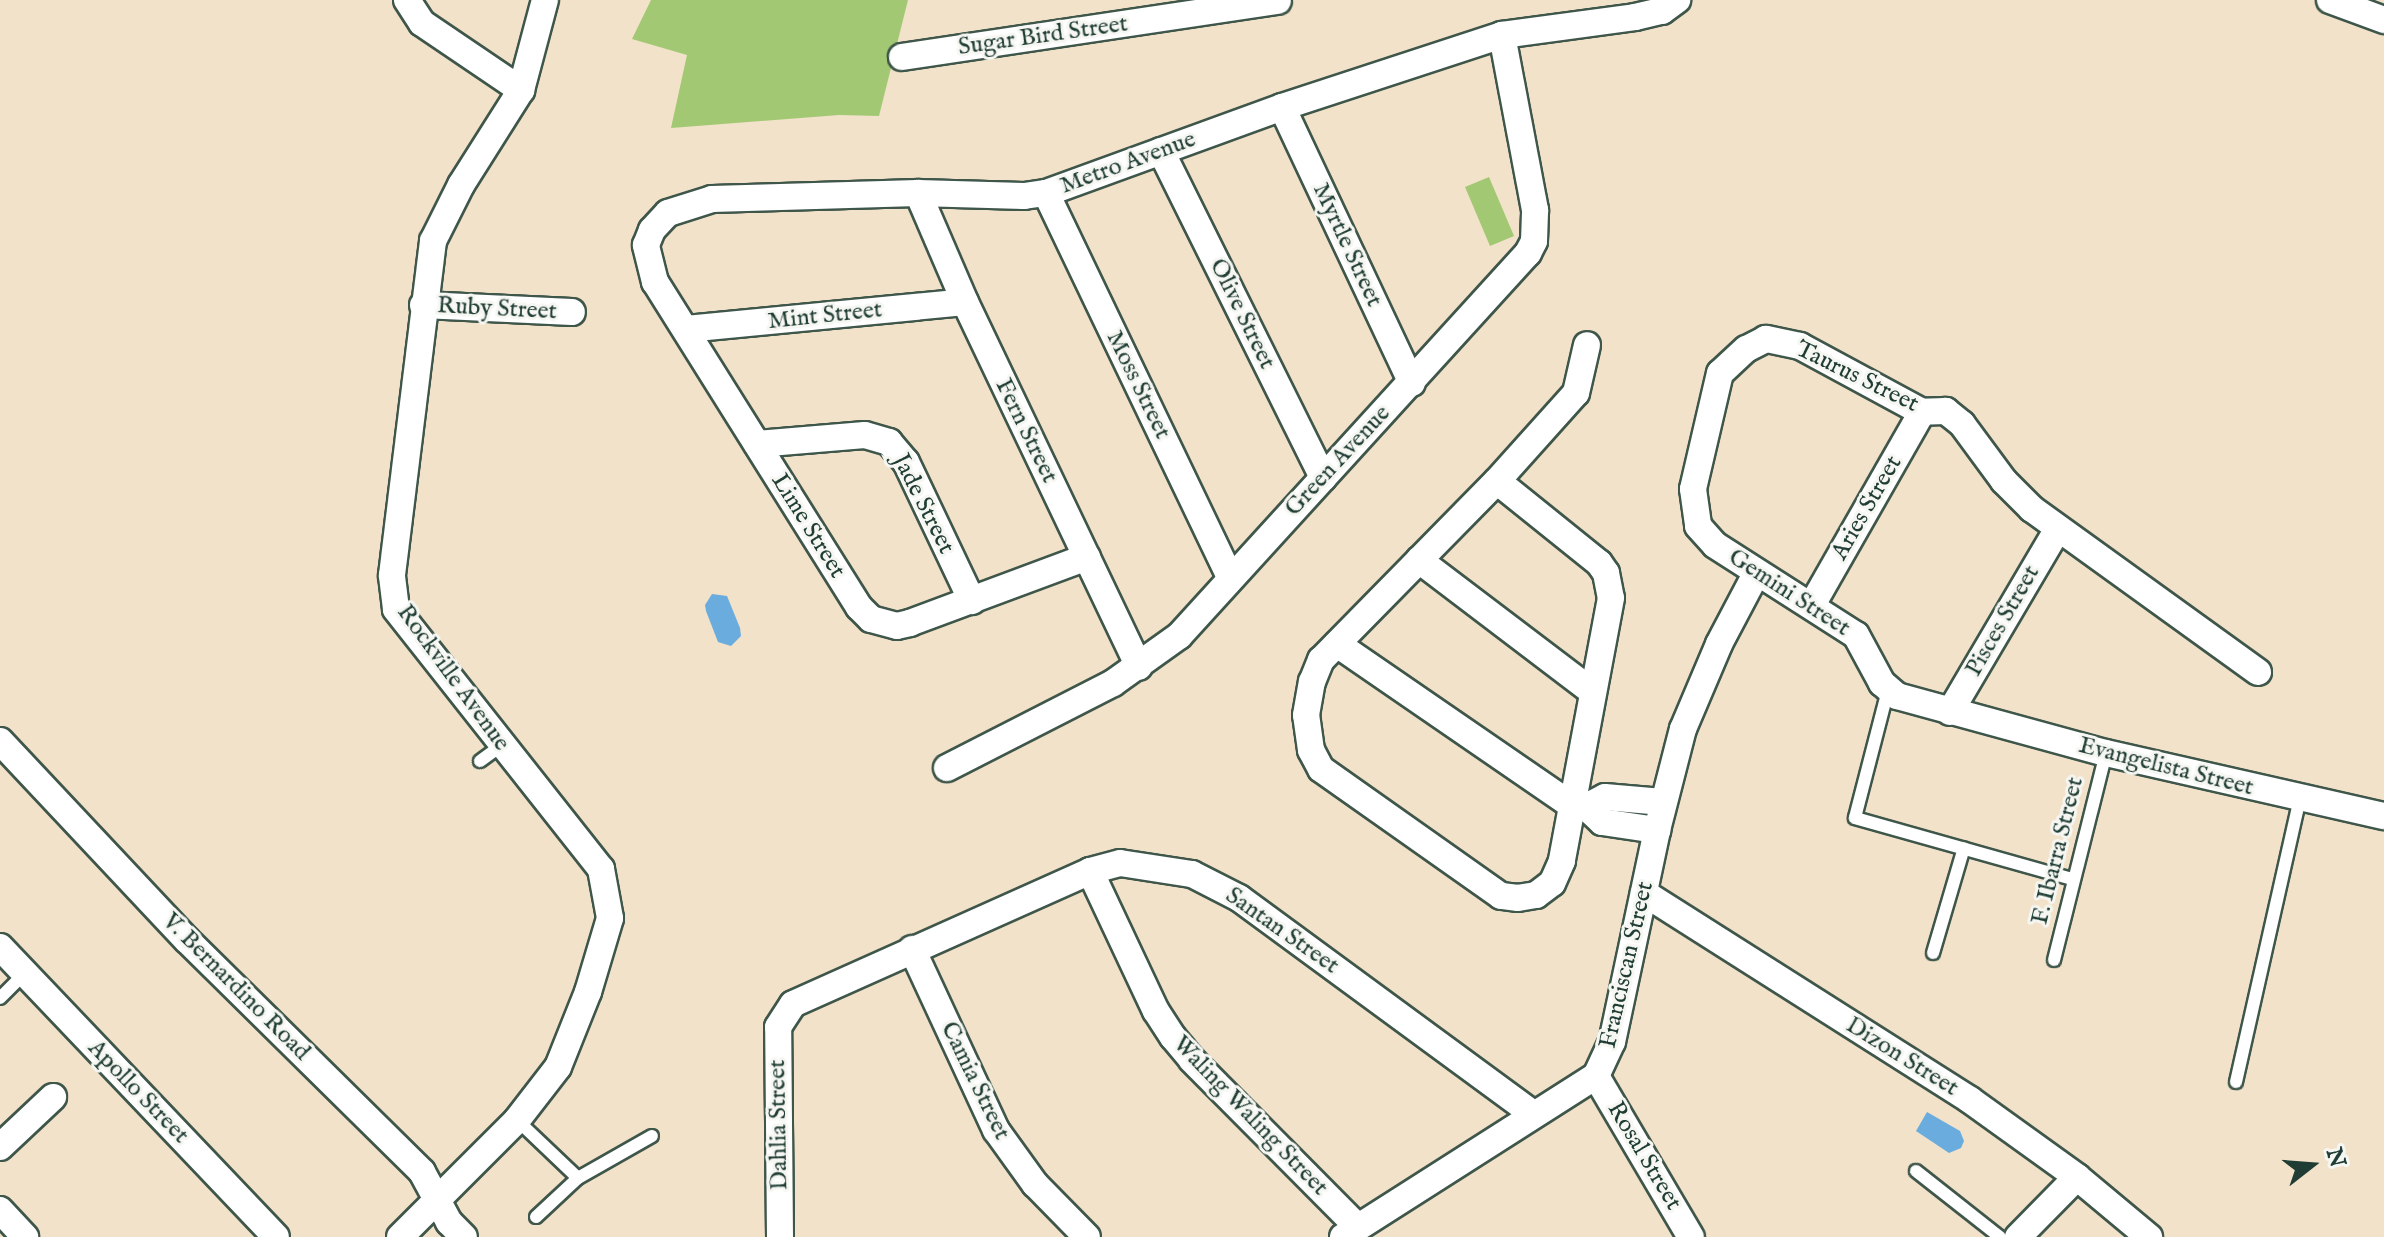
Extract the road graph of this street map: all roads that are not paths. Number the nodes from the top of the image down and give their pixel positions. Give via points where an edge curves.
1 (407, 0) edge
2 (545, 0) edge
3 (1677, 0) edge
4 (2330, 0) edge
5 (1278, 1) edge
6 (1158, 9) edge
7 (2384, 20) edge
8 (1502, 35) junction
9 (902, 57) dead end
10 (521, 90) junction
11 (1282, 107) junction
12 (1161, 151) junction
13 (918, 193) junction
14 (1046, 193) junction
15 (652, 230) joint
16 (965, 302) junction
17 (423, 305) junction
18 (572, 312) dead end
19 (686, 329) junction
20 (1587, 345) dead end
21 (1412, 383) junction
22 (1922, 412) junction
23 (757, 444) junction
24 (1323, 478) junction
25 (1497, 481) junction
26 (1698, 526) joint
27 (2057, 530) junction
28 (1087, 557) junction
29 (1419, 560) junction
30 (1757, 572) junction
31 (1230, 577) junction
32 (972, 601) junction
33 (1812, 605) junction
34 (1337, 644) junction
35 (1139, 667) junction
36 (2258, 672) dead end
37 (1888, 690) junction
38 (1593, 692) junction
39 (1950, 712) junction
40 (0, 741) edge
41 (2106, 753) junction
42 (947, 768) dead end
43 (2300, 799) junction
44 (1663, 802) junction
45 (1580, 806) junction
46 (2384, 816) edge
47 (1657, 830) junction
48 (1964, 848) junction
49 (1090, 871) junction
50 (2072, 879) junction
51 (1644, 893) junction
52 (0, 947) edge
53 (912, 949) junction
54 (1933, 953) dead end
55 (2054, 960) dead end
56 (25, 973) junction
57 (0, 998) edge
58 (784, 1015) joint
59 (1596, 1076) junction
60 (2236, 1082) dead end
61 (53, 1097) dead end
62 (1533, 1114) junction
63 (517, 1120) junction
64 (652, 1136) dead end
65 (0, 1147) edge
66 (1916, 1171) dead end
67 (2077, 1177) junction
68 (578, 1178) junction
69 (437, 1201) junction
70 (0, 1210) edge
71 (536, 1217) dead end
72 (1349, 1231) edge
73 (25, 1237) edge
74 (276, 1237) edge
75 (400, 1237) edge
76 (464, 1237) edge
77 (780, 1237) edge
78 (1087, 1237) edge
79 (1691, 1237) edge
80 (2000, 1237) edge
81 (2018, 1237) edge
82 (2149, 1237) edge

1 - 10 street via 422,23
2 - 10 street, Rockville Avenue
3 - 8 street, Metro Avenue via 1662,11
4 - 7 street
5 - 6 street, Sugar Bird Street
6 - 9 street, Sugar Bird Street
8 - 11 street, Metro Avenue
8 - 21 street, Green Avenue via 1535,210 1534,241 1518,266
10 - 17 street, Rockville Avenue via 461,185 433,241
11 - 12 street, Metro Avenue
11 - 21 street, Myrtle Street
12 - 14 street, Metro Avenue
12 - 24 street, Olive Street
13 - 14 street, Metro Avenue
13 - 15 street, Metro Avenue via 712,199 668,213
13 - 16 street, Fern Street
14 - 31 street, Moss Street
15 - 19 street, Lime Street via 646,245 648,263
16 - 19 street, Mint Street
16 - 28 street, Fern Street
17 - 18 street, Ruby Street
17 - 63 street, Rockville Avenue via 392,575 396,609 491,753 601,869 610,918 558,1067
19 - 23 street, Lime Street
20 - 25 street via 1576,393
21 - 24 street, Green Avenue
22 - 26 street, Taurus Street via 1800,346 1766,339 1756,344 1720,373 1693,489
22 - 27 street, Taurus Street via 1946,411 1953,416 2013,491
22 - 33 street, Aries Street
23 - 32 street, Jade Street via 865,435 889,442 906,462
23 - 32 street, Lime Street via 871,619 897,626
24 - 31 street, Green Avenue
25 - 29 street
25 - 38 street via 1606,573 1611,598
26 - 30 street, Gemini Street via 1708,540
27 - 36 street, Taurus Street
27 - 39 street, Pisces Street
28 - 32 street, Lime Street
28 - 35 street, Fern Street
29 - 34 street
29 - 38 street
30 - 33 street, Gemini Street
30 - 44 street, Franciscan Street via 1700,685
31 - 35 street, Green Avenue via 1179,636
33 - 37 street, Gemini Street via 1856,635
34 - 45 street
34 - 45 street via 1321,660 1306,715 1311,750 1321,769 1501,896 1536,895 1552,883
35 - 42 street, Green Avenue
37 - 39 street
37 - 48 lane via 1855,818
38 - 45 street
39 - 41 street, Evangelista Street
40 - 69 street, V. Bernardino Road via 187,940 422,1172
41 - 43 street, Evangelista Street
41 - 50 lane, F. Ibarra Street
43 - 46 street, Evangelista Street
43 - 60 lane
44 - 45 street via 1605,797
44 - 47 street, Franciscan Street
45 - 47 street via 1602,822
47 - 51 street, Franciscan Street
48 - 50 lane
48 - 54 lane
49 - 53 street, Santan Street
49 - 62 street, Santan Street via 1120,863 1154,865 1192,874 1239,898
49 - 72 street, Waling Waling Street via 1173,1037
50 - 55 lane, F. Ibarra Street
51 - 59 street, Franciscan Street via 1612,1042
51 - 67 street, Dizon Street via 1970,1100
52 - 56 street, Apollo Street
53 - 58 street, Santan Street via 793,1004
53 - 78 street, Camia Street via 996,1130 1028,1176
56 - 57 lane
56 - 74 street, Apollo Street
58 - 77 street, Dahlia Street via 778,1027
59 - 62 street, Franciscan Street
59 - 79 street, Rosal Street
61 - 65 street
62 - 72 street, Franciscan Street
63 - 68 lane
63 - 69 street, Rockville Avenue
64 - 68 lane
66 - 80 lane
67 - 81 street
67 - 82 street, Dizon Street
68 - 71 lane
69 - 75 street, Rockville Avenue
69 - 76 street, V. Bernardino Road
70 - 73 street

